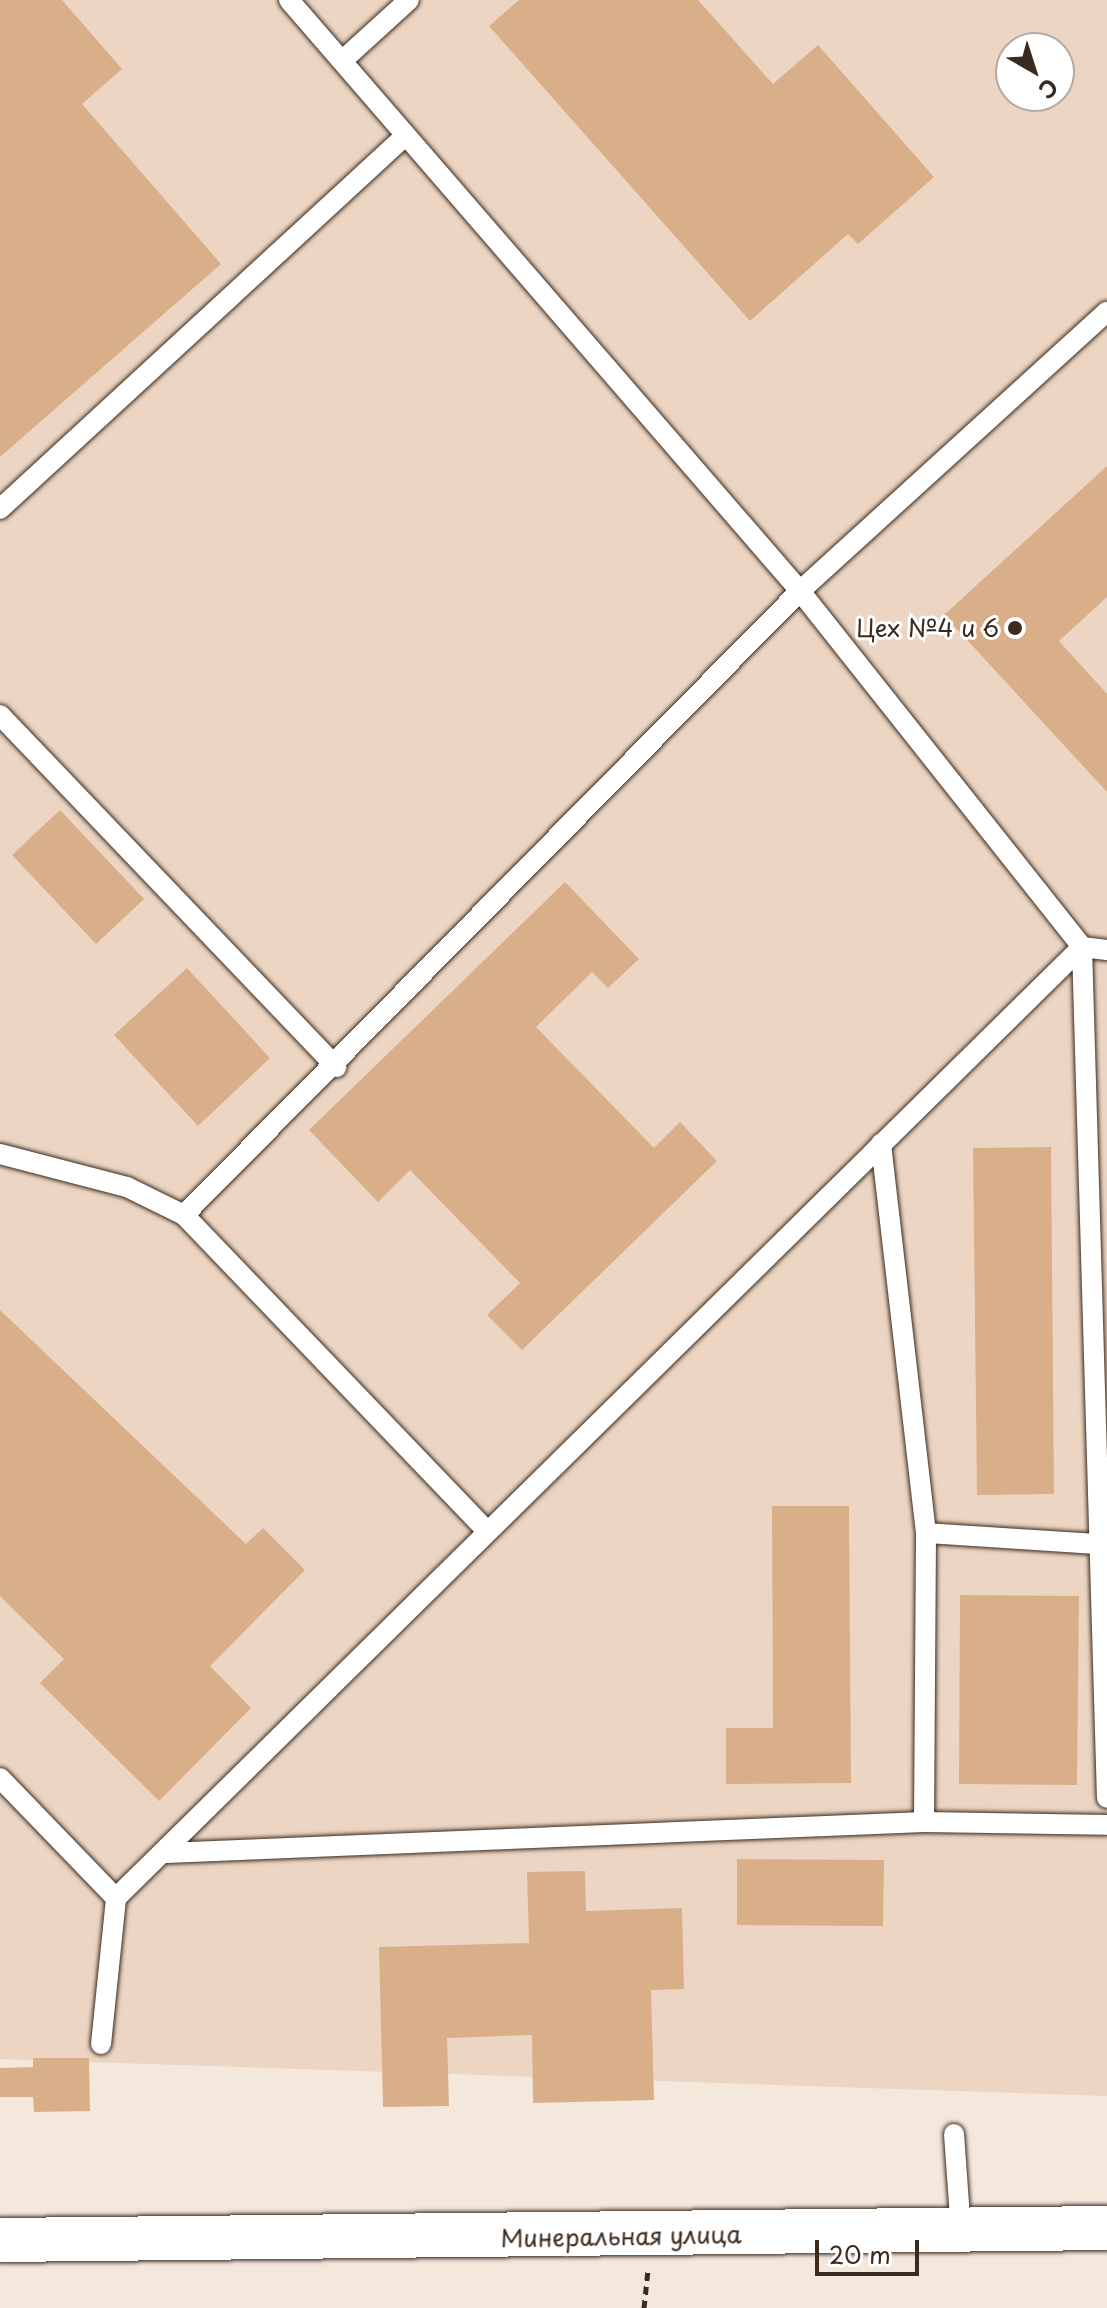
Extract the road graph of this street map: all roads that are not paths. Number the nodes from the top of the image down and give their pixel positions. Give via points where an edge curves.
1 (289, 0) edge
2 (409, 0) edge
3 (343, 60) junction
4 (405, 136) junction
5 (1107, 312) edge
6 (0, 509) edge
7 (800, 591) junction
8 (0, 715) edge
9 (1082, 947) junction
10 (1107, 950) edge
11 (336, 1067) junction
12 (881, 1144) junction
13 (0, 1154) edge
14 (184, 1215) junction
15 (487, 1531) junction
16 (926, 1533) junction
17 (1095, 1544) junction
18 (0, 1778) edge
19 (1107, 1798) edge
20 (924, 1822) junction
21 (1107, 1825) edge
22 (166, 1853) junction
23 (116, 1898) junction
24 (101, 2044) dead end
25 (954, 2134) dead end
26 (1107, 2228) edge
27 (961, 2231) junction
28 (0, 2240) edge

1 - 3 lane
2 - 3 lane
3 - 4 lane
4 - 6 lane
4 - 7 lane
5 - 7 lane
7 - 9 lane
7 - 11 lane
8 - 11 lane
9 - 10 lane
9 - 12 lane
9 - 17 lane
11 - 14 lane
12 - 15 lane
12 - 16 lane
13 - 14 lane via 127,1187
14 - 15 lane
15 - 22 lane
16 - 17 lane
16 - 20 lane
17 - 19 lane
18 - 23 lane
20 - 21 lane
20 - 22 lane
22 - 23 lane
23 - 24 lane
25 - 27 lane
26 - 27 main road, Минеральная улица
27 - 28 main road, Минеральная улица

